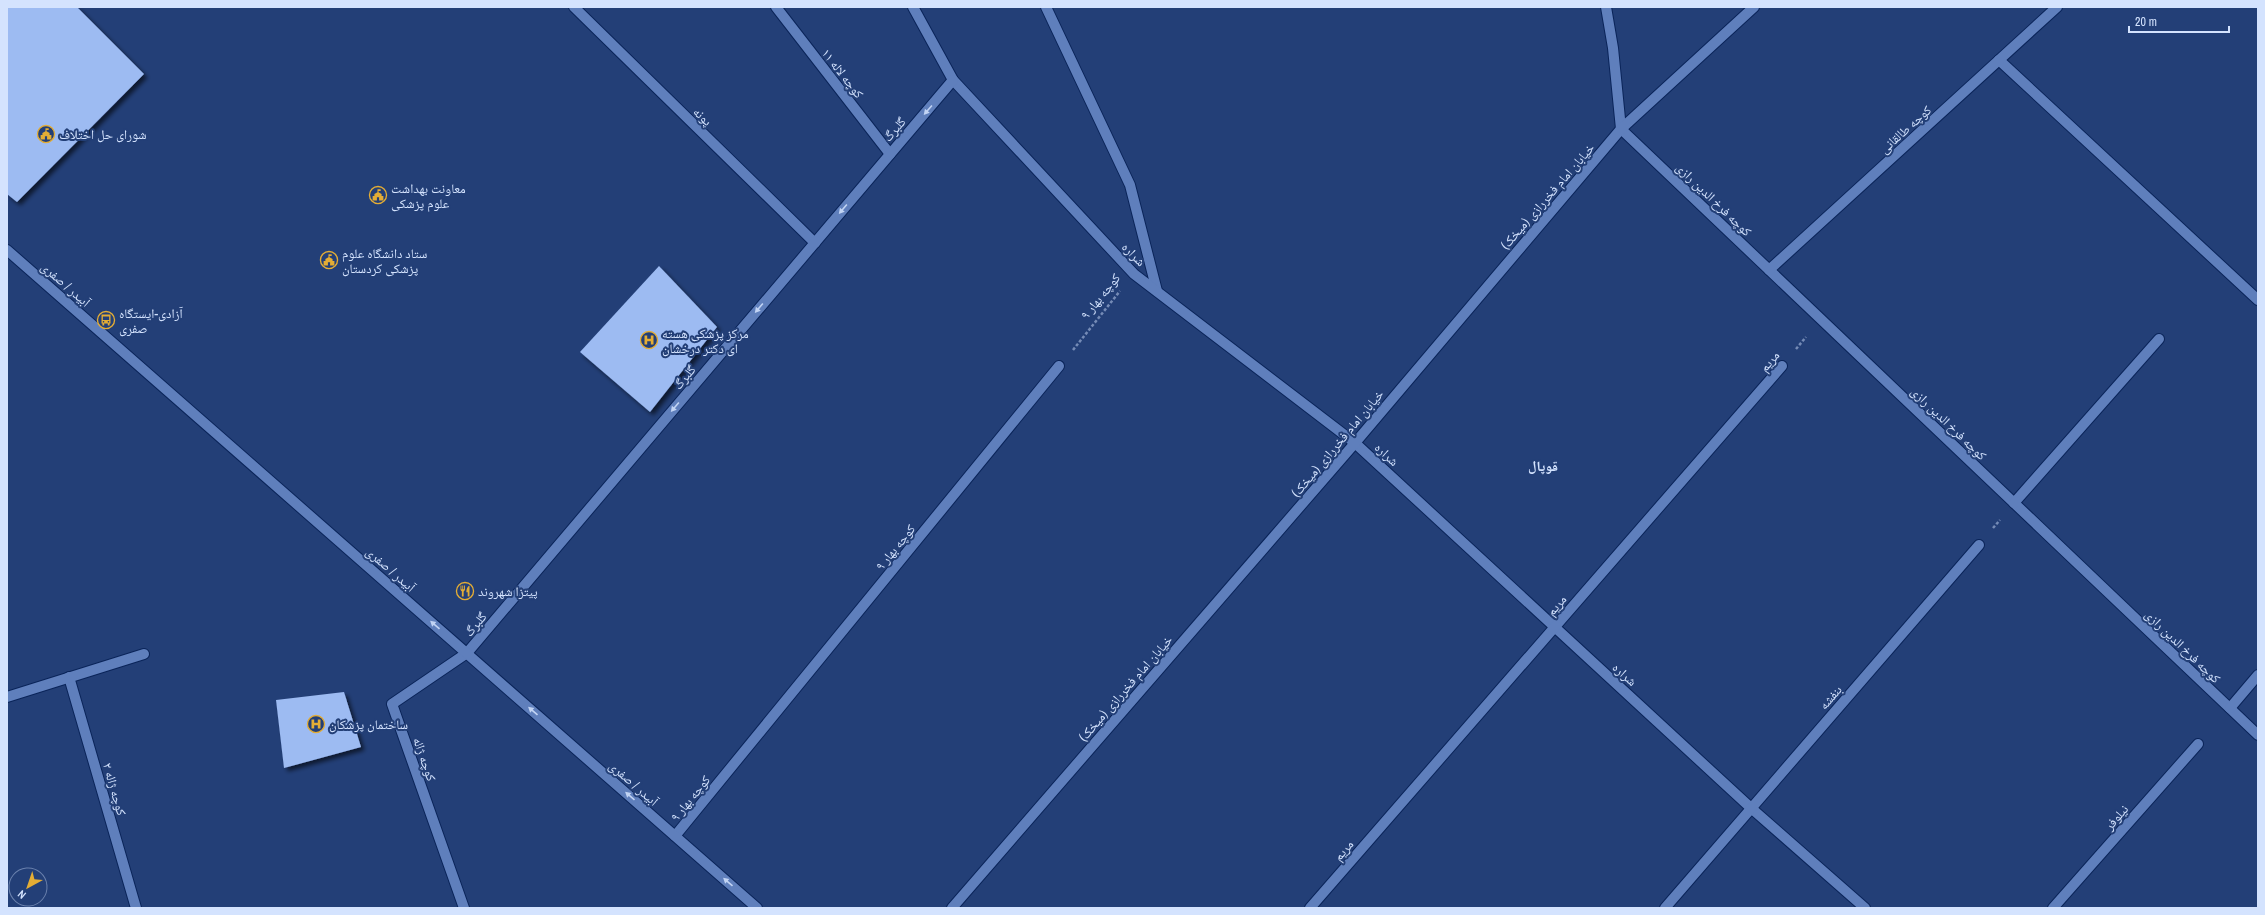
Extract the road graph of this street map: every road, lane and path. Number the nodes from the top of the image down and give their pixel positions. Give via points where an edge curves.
1 (574, 7) edge
2 (776, 7) edge
3 (912, 7) edge
4 (1046, 7) edge
5 (1606, 7) edge
6 (1754, 7) edge
7 (2057, 7) edge
8 (1999, 60) junction
9 (953, 80) junction
10 (1621, 130) junction
11 (890, 154) junction
12 (815, 243) junction
13 (7, 250) edge
14 (1769, 270) junction
15 (1134, 274) junction
16 (1157, 291) junction
17 (2258, 300) edge
18 (1821, 320) junction
19 (2159, 339) dead end
20 (1059, 366) joint
21 (1782, 366) joint
22 (1355, 442) junction
23 (2014, 503) junction
24 (1978, 545) joint
25 (1554, 627) junction
26 (467, 653) junction
27 (144, 654) dead end
28 (2258, 675) edge
29 (69, 677) junction
30 (7, 696) edge
31 (2230, 708) junction
32 (2258, 735) edge
33 (2198, 744) dead end
34 (1751, 808) junction
35 (675, 836) junction
36 (136, 908) edge
37 (464, 908) edge
38 (757, 908) edge
39 (952, 908) edge
40 (1310, 908) edge
41 (1665, 908) edge
42 (1864, 908) edge
43 (2053, 908) edge

1 - 12 street, پونه
2 - 11 street, کوچه لاله ۱۱
3 - 9 street, شراره
4 - 16 street via 1130,185
5 - 10 street
6 - 10 street, خیابان امام فخررازی (میخک)
7 - 8 street, کوچه طالقانی
8 - 14 street, کوچه طالقانی
8 - 17 street
9 -> 11 street, گلبرگ
9 - 15 street, شراره
10 - 14 street, کوچه فرخ الدین رازی
10 - 22 street, خیابان امام فخررازی (میخک)
11 -> 12 street, گلبرگ
12 -> 26 street, گلبرگ
26 -> 13 street, آبیدر / صفری
14 - 18 street, کوچه فرخ الدین رازی
15 - 16 street, شراره
15 - 20 path, کوچه بهار ۹
16 - 22 street, شراره
18 - 21 path, مریم
18 - 23 street, کوچه فرخ الدین رازی
19 - 23 street
20 - 35 street, کوچه بهار ۹
21 - 25 street, مریم
22 - 25 street, شراره
22 - 39 street, خیابان امام فخررازی (میخک)
23 - 24 path
23 - 31 street, کوچه فرخ الدین رازی
24 - 34 street, بنفشه
25 - 34 street, شراره
25 - 40 street, مریم
35 -> 26 street, آبیدر / صفری
26 - 37 street, کوچه ژاله via 392,704
27 - 29 street
28 - 31 street
29 - 30 street
29 - 36 street, کوچه ژاله ۲
31 - 32 street, کوچه فرخ الدین رازی
33 - 43 street, نیلوفر
34 - 41 street, بنفشه
34 - 42 street, شراره
38 -> 35 street, آبیدر / صفری

